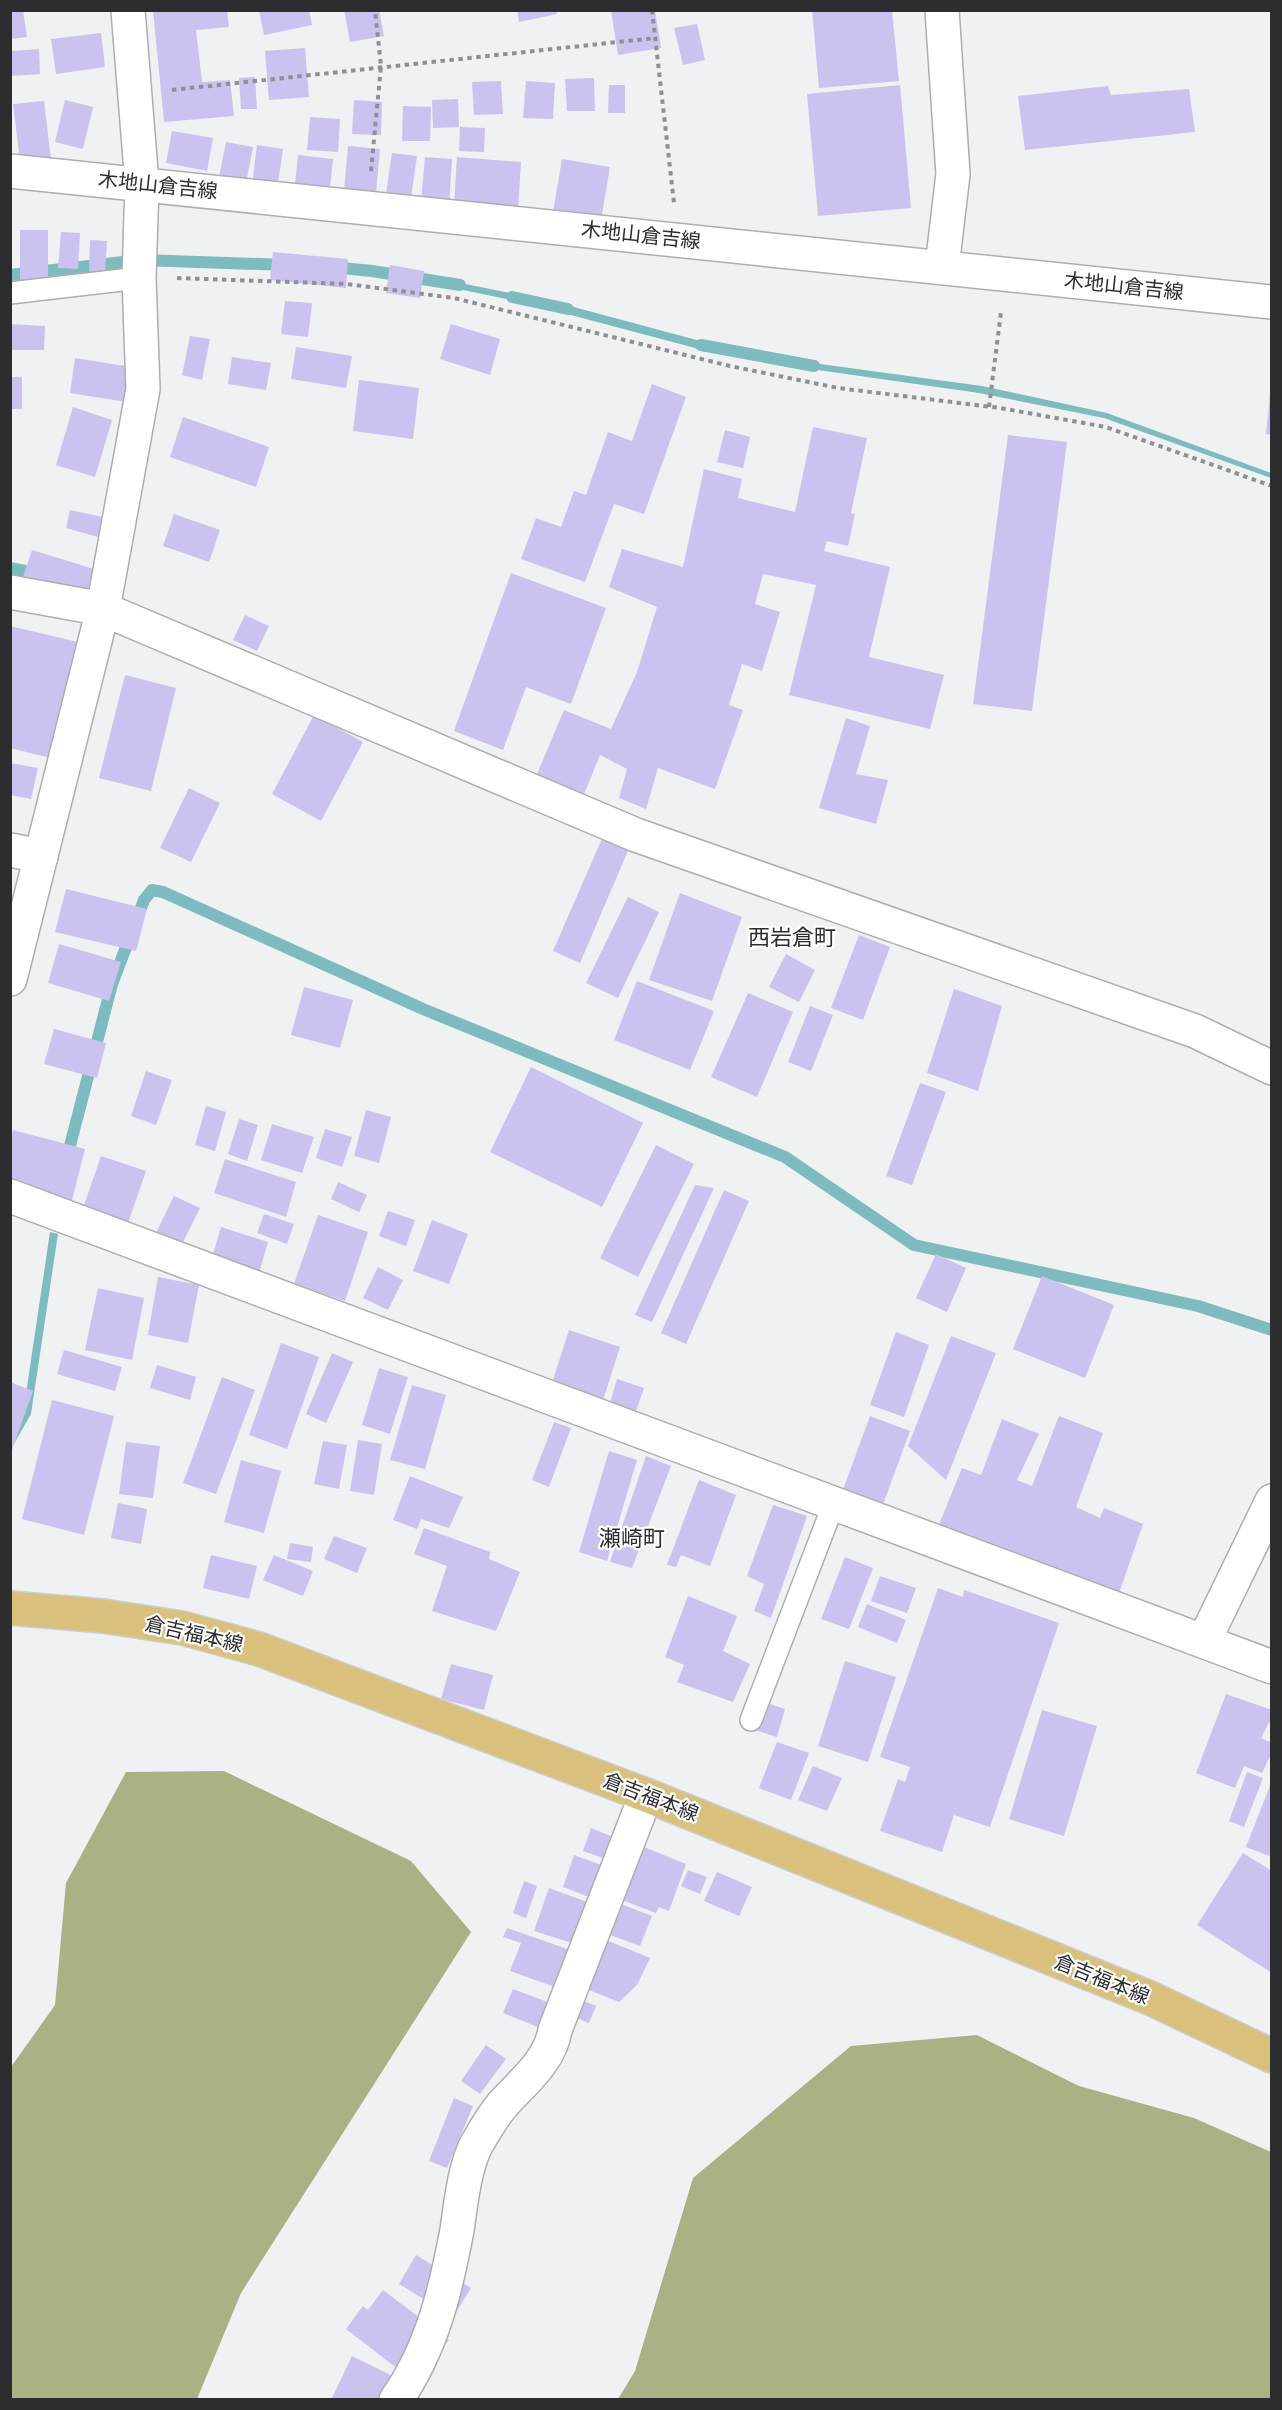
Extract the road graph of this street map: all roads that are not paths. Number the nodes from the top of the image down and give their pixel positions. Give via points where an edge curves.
1 (128, 10) edge
2 (942, 10) edge
3 (10, 171) edge
4 (142, 184) junction
5 (942, 267) junction
6 (153, 278) junction
7 (10, 292) edge
8 (1272, 302) edge
9 (10, 592) edge
10 (103, 609) junction
11 (26, 853) edge
12 (10, 979) edge
13 (1272, 1068) edge
14 (10, 1196) edge
15 (1272, 1501) edge
16 (834, 1503) junction
17 (10, 1608) edge
18 (1204, 1641) junction
19 (1272, 1667) edge
20 (751, 1720) dead end
21 (646, 1795) junction
22 (1272, 2056) edge
23 (396, 2400) edge

1 - 4 street
2 - 5 street via 953,174
3 - 4 street, 木地山倉吉線
4 - 5 street, 木地山倉吉線
4 - 6 street
5 - 8 street, 木地山倉吉線
6 - 7 lane
6 - 10 street via 143,389
9 - 10 street
10 - 11 street
10 - 13 street via 636,835 1195,1031
11 - 12 street
14 - 16 street
15 - 18 street
16 - 18 street
16 - 20 lane
17 - 21 main road, 倉吉福本線 via 182,1628 259,1649
18 - 19 street
21 - 22 main road, 倉吉福本線 via 1150,1998
21 - 23 street via 553,2044 532,2074 501,2106 475,2147 443,2299 427,2343

